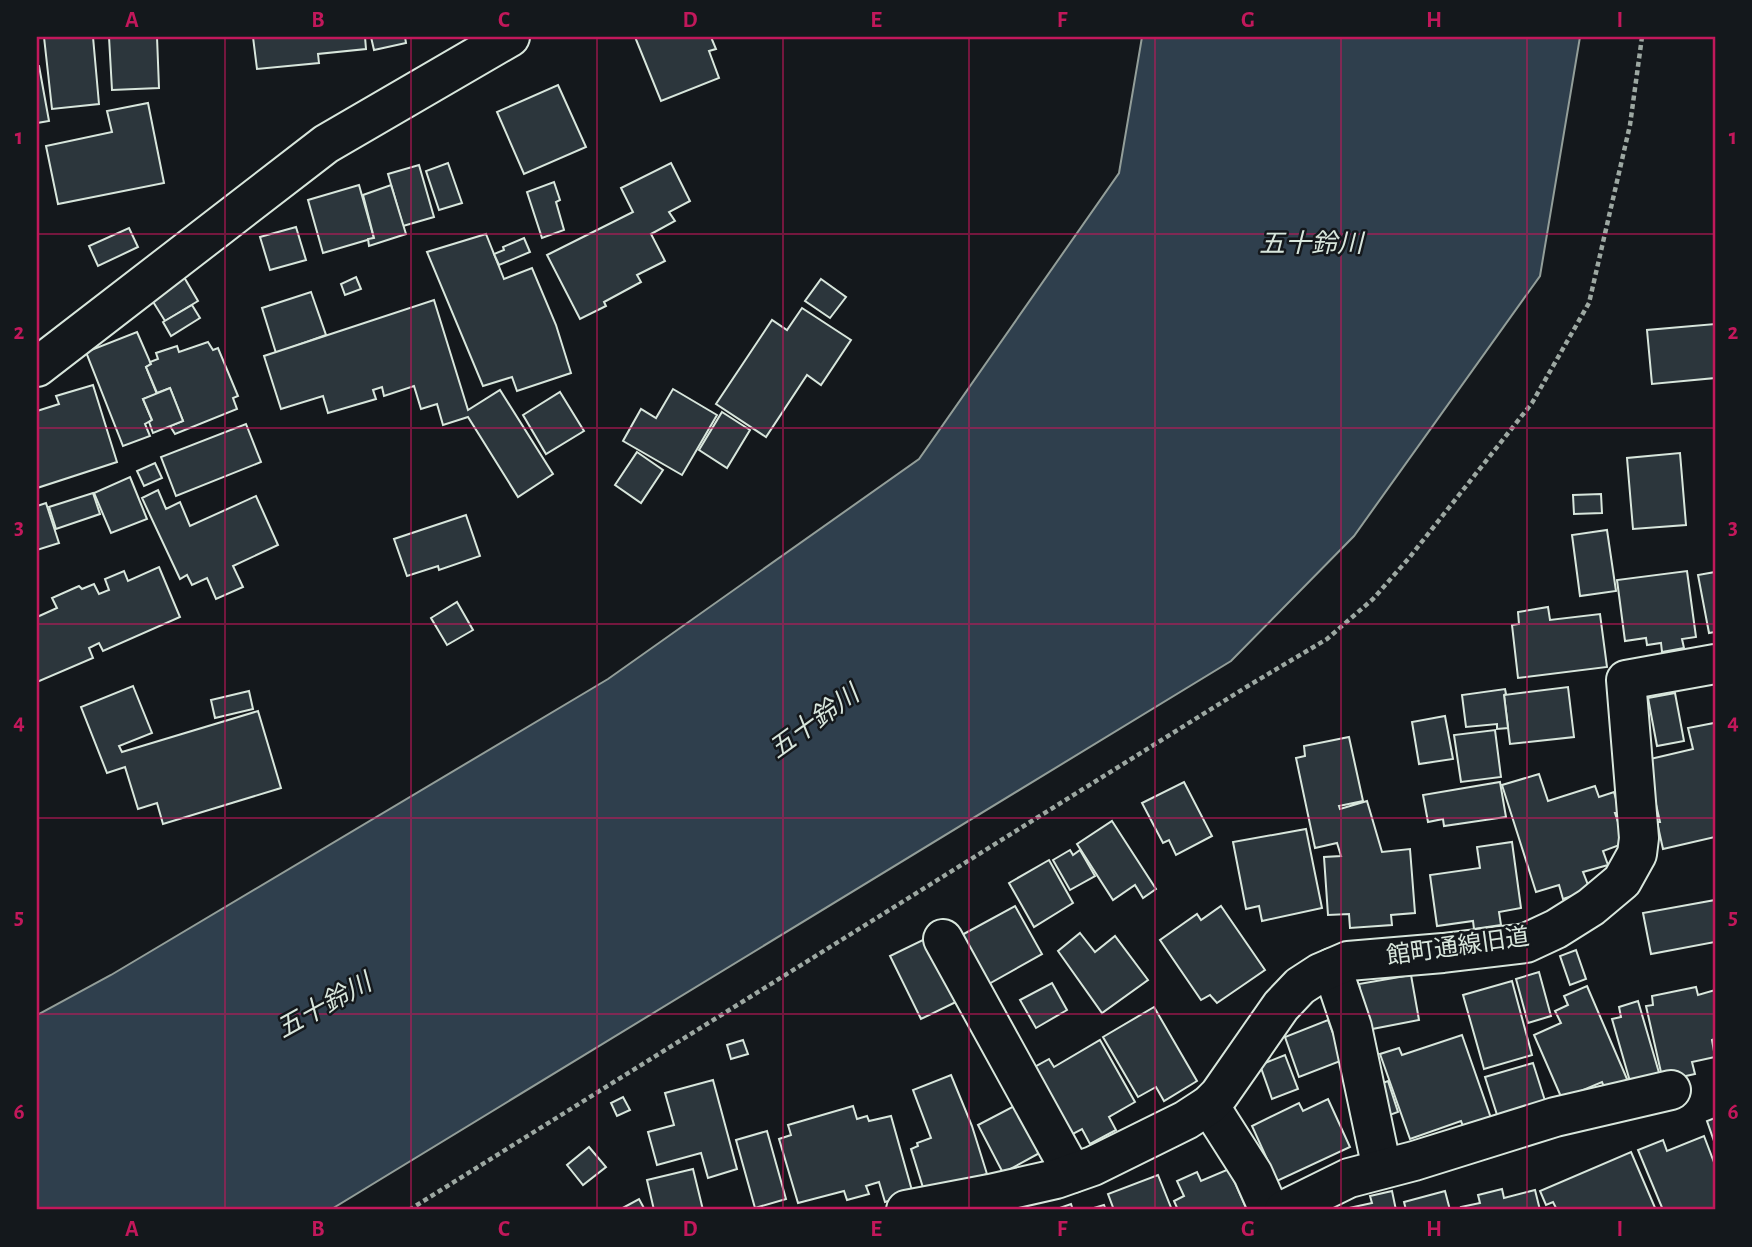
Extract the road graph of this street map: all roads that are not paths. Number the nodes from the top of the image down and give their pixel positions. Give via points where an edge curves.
1 (510, 37) edge
2 (37, 367) edge
3 (1715, 664) edge
4 (943, 939) dead end
5 (1332, 968) junction
6 (1671, 1090) dead end
7 (1209, 1105) junction
8 (1382, 1169) junction
9 (1072, 1173) junction
10 (906, 1210) edge
11 (1269, 1210) edge
12 (1284, 1210) edge

1 - 2 street via 326,144
3 - 5 street, 館町通線旧道 via 1626,680 1637,854 1622,881 1591,906 1526,943 1348,961
4 - 9 street
5 - 7 street, 館町通線旧道 via 1300,986 1281,1006
5 - 8 street via 1352,1027
6 - 8 street via 1555,1117
7 - 9 street, 館町通線旧道 via 1094,1166
7 - 11 street via 1253,1174
8 - 12 street via 1349,1178
9 - 10 street, 館町通線旧道

